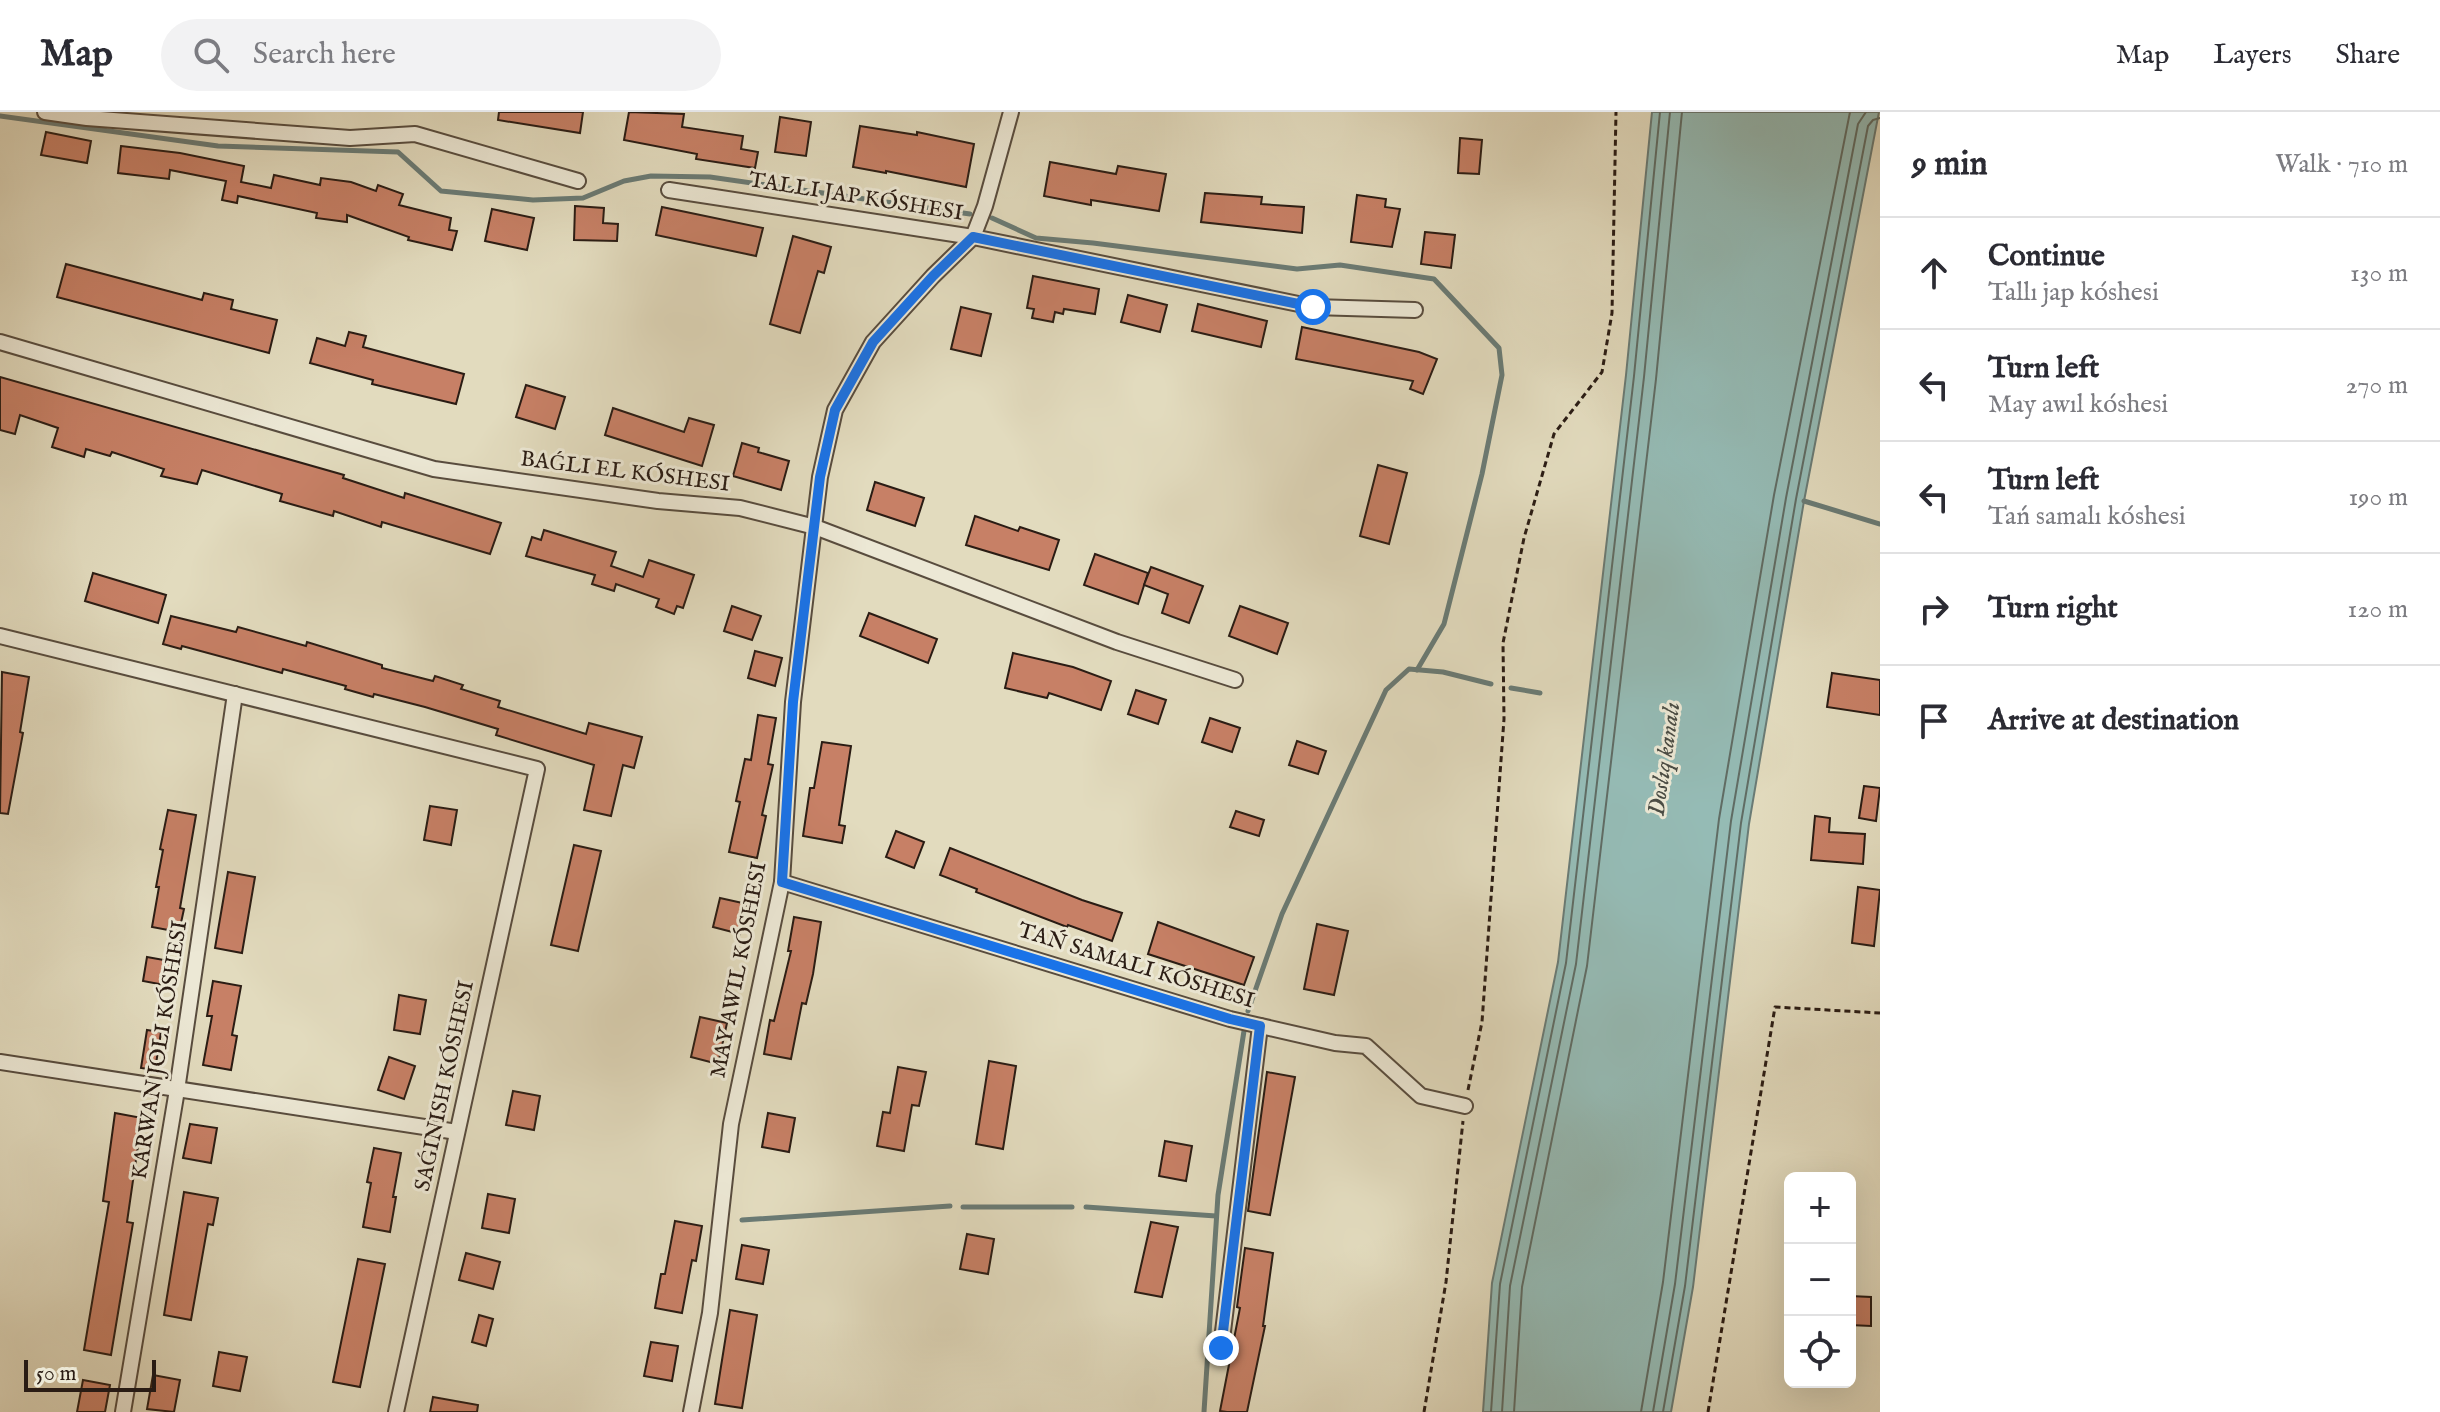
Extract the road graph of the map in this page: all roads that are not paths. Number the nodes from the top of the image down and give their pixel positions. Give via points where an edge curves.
1 (45, 112) edge
2 (1011, 112) edge
3 (578, 181) dead end
4 (669, 190) dead end
5 (973, 237) junction
6 (1415, 310) dead end
7 (0, 342) edge
8 (815, 527) junction
9 (0, 636) edge
10 (1235, 680) dead end
11 (235, 694) junction
12 (782, 882) junction
13 (1260, 1026) junction
14 (0, 1062) edge
15 (177, 1090) junction
16 (1465, 1106) road end
17 (457, 1132) junction
18 (1221, 1348) dead end
19 (123, 1412) edge
20 (396, 1412) edge
21 (691, 1412) edge

1 - 3 street via 350,138 415,134
2 - 5 street
4 - 5 street
5 - 6 street via 1313,307
5 - 8 street via 873,342 835,410
7 - 8 street via 434,469 740,508
8 - 10 street via 1117,642
8 - 12 street via 793,702
9 - 11 street
11 - 15 street
11 - 17 street via 537,769
12 - 13 street
12 - 21 street via 731,1124 710,1313
13 - 16 street via 1366,1046 1421,1096
13 - 18 street
14 - 15 street
15 - 17 street
15 - 19 street
17 - 20 street

